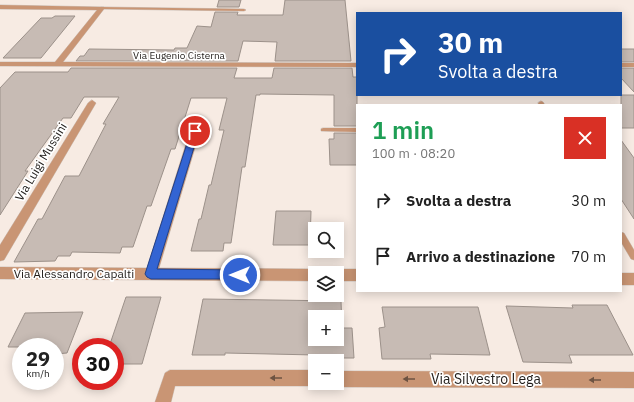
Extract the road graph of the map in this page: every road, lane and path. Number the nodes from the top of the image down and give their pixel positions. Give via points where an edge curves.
1 (0, 7) edge
2 (102, 8) junction
3 (244, 10) dead end
4 (0, 64) edge
5 (56, 64) junction
6 (356, 65) edge
7 (622, 65) edge
8 (634, 65) edge
9 (92, 103) dead end
10 (323, 130) dead end
11 (356, 130) edge
12 (195, 131) dead end
13 (622, 237) edge
14 (0, 256) edge
15 (634, 257) edge
16 (0, 273) edge
17 (151, 274) junction
18 (308, 275) edge
19 (344, 275) edge
20 (356, 275) edge
21 (622, 279) edge
22 (634, 279) edge
23 (308, 378) edge
24 (344, 379) edge
25 (634, 380) edge
26 (163, 402) edge

1 - 2 street
2 - 3 lane
2 - 5 street
4 - 5 street, Via Eugenio Cisterna
5 - 6 street, Via Eugenio Cisterna
7 - 8 street
9 - 14 street, Via Luigi Mussini
10 - 11 lane
12 - 17 street
13 - 15 lane
16 - 17 street, Via Alessandro Capalti
17 - 18 street, Via Alessandro Capalti
19 - 20 street
21 - 22 street
23 -> 26 street via 170,378
25 -> 24 street, Via Silvestro Lega

